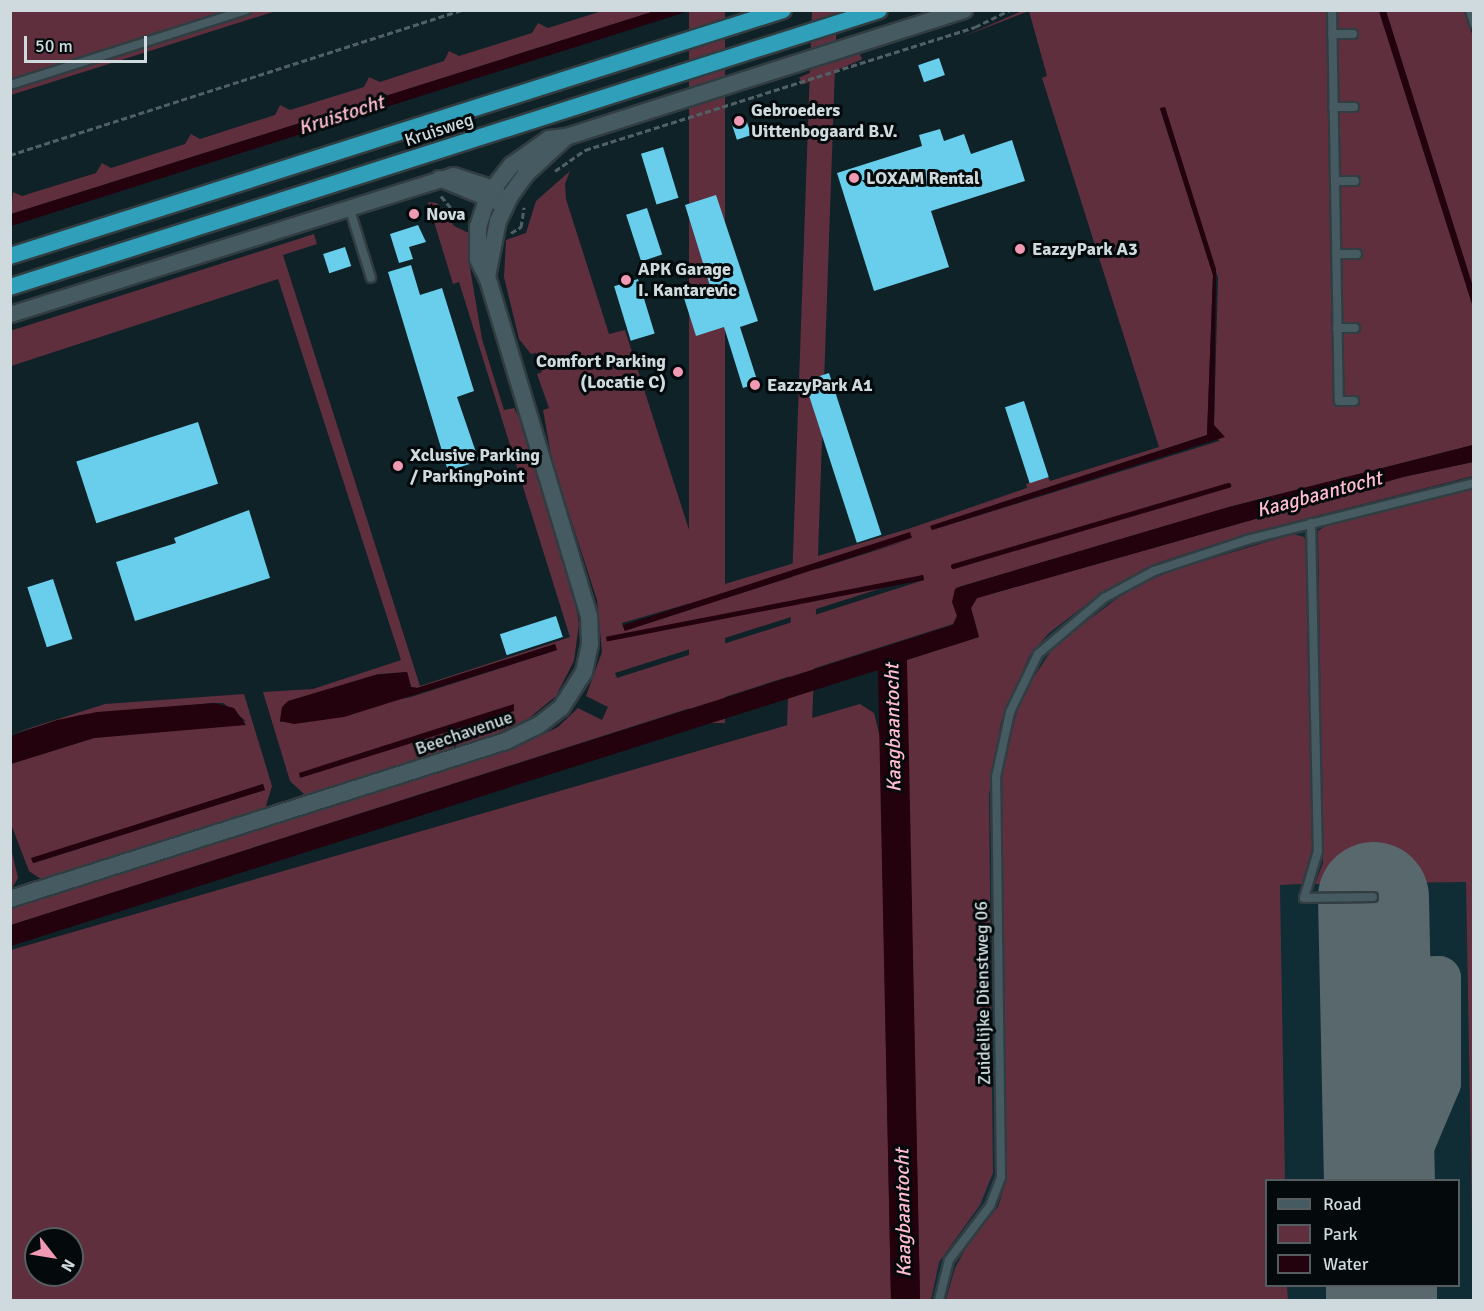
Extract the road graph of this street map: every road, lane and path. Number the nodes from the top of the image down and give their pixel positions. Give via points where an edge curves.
1 (246, 10) edge
2 (462, 10) edge
3 (751, 10) edge
4 (783, 10) edge
5 (879, 10) edge
6 (964, 10) edge
7 (1010, 10) edge
8 (1332, 10) edge
9 (1470, 10) edge
10 (1473, 23) edge
11 (726, 28) junction
12 (1332, 34) junction
13 (1353, 34) dead end
14 (10, 85) edge
15 (1333, 107) junction
16 (1354, 107) dead end
17 (566, 138) junction
18 (10, 155) edge
19 (547, 177) dead end
20 (1335, 181) junction
21 (1355, 181) dead end
22 (435, 194) dead end
23 (489, 194) junction
24 (526, 201) dead end
25 (506, 203) junction
26 (349, 207) junction
27 (478, 226) junction
28 (495, 230) junction
29 (1336, 254) junction
30 (1357, 254) dead end
31 (10, 256) edge
32 (487, 277) junction
33 (372, 278) dead end
34 (10, 287) edge
35 (10, 314) edge
36 (1337, 328) junction
37 (1355, 328) dead end
38 (1353, 401) dead end
39 (1473, 483) edge
40 (1311, 523) junction
41 (1373, 897) dead end
42 (10, 899) edge
43 (939, 1300) edge

1 - 14 lane
2 - 18 path
3 - 11 highway
4 - 11 highway, Kruisweg
5 - 34 highway, Kruisweg
6 - 17 street
7 - 19 path via 975,27 585,150
8 - 12 lane
9 - 10 lane
11 - 31 highway, Kruisweg
12 - 13 lane
12 - 15 lane
15 - 16 lane
15 - 20 lane
17 - 23 street via 549,139 532,148
17 - 25 street via 526,174
20 - 21 lane
20 - 29 lane
22 - 27 path via 460,221
23 - 25 street
23 - 26 street via 459,174
23 - 27 street, Beechavenue
24 - 28 path via 519,230
25 - 28 street, Beechavenue
26 - 33 lane
26 - 35 street
27 - 32 street, Beechavenue via 478,259
28 - 32 street, Beechavenue
29 - 30 lane
29 - 36 lane
32 - 42 street, Beechavenue via 587,604 589,653 581,680 568,701 539,725 506,741
36 - 37 lane
36 - 38 lane via 1339,401
39 - 40 lane, Zuidelijke Dienstweg 06
40 - 41 lane via 1318,850 1304,898
40 - 43 lane, Zuidelijke Dienstweg 06 via 1207,552 1131,582 1057,634 1027,672 1009,718 995,790 1001,1177 990,1206 949,1260

